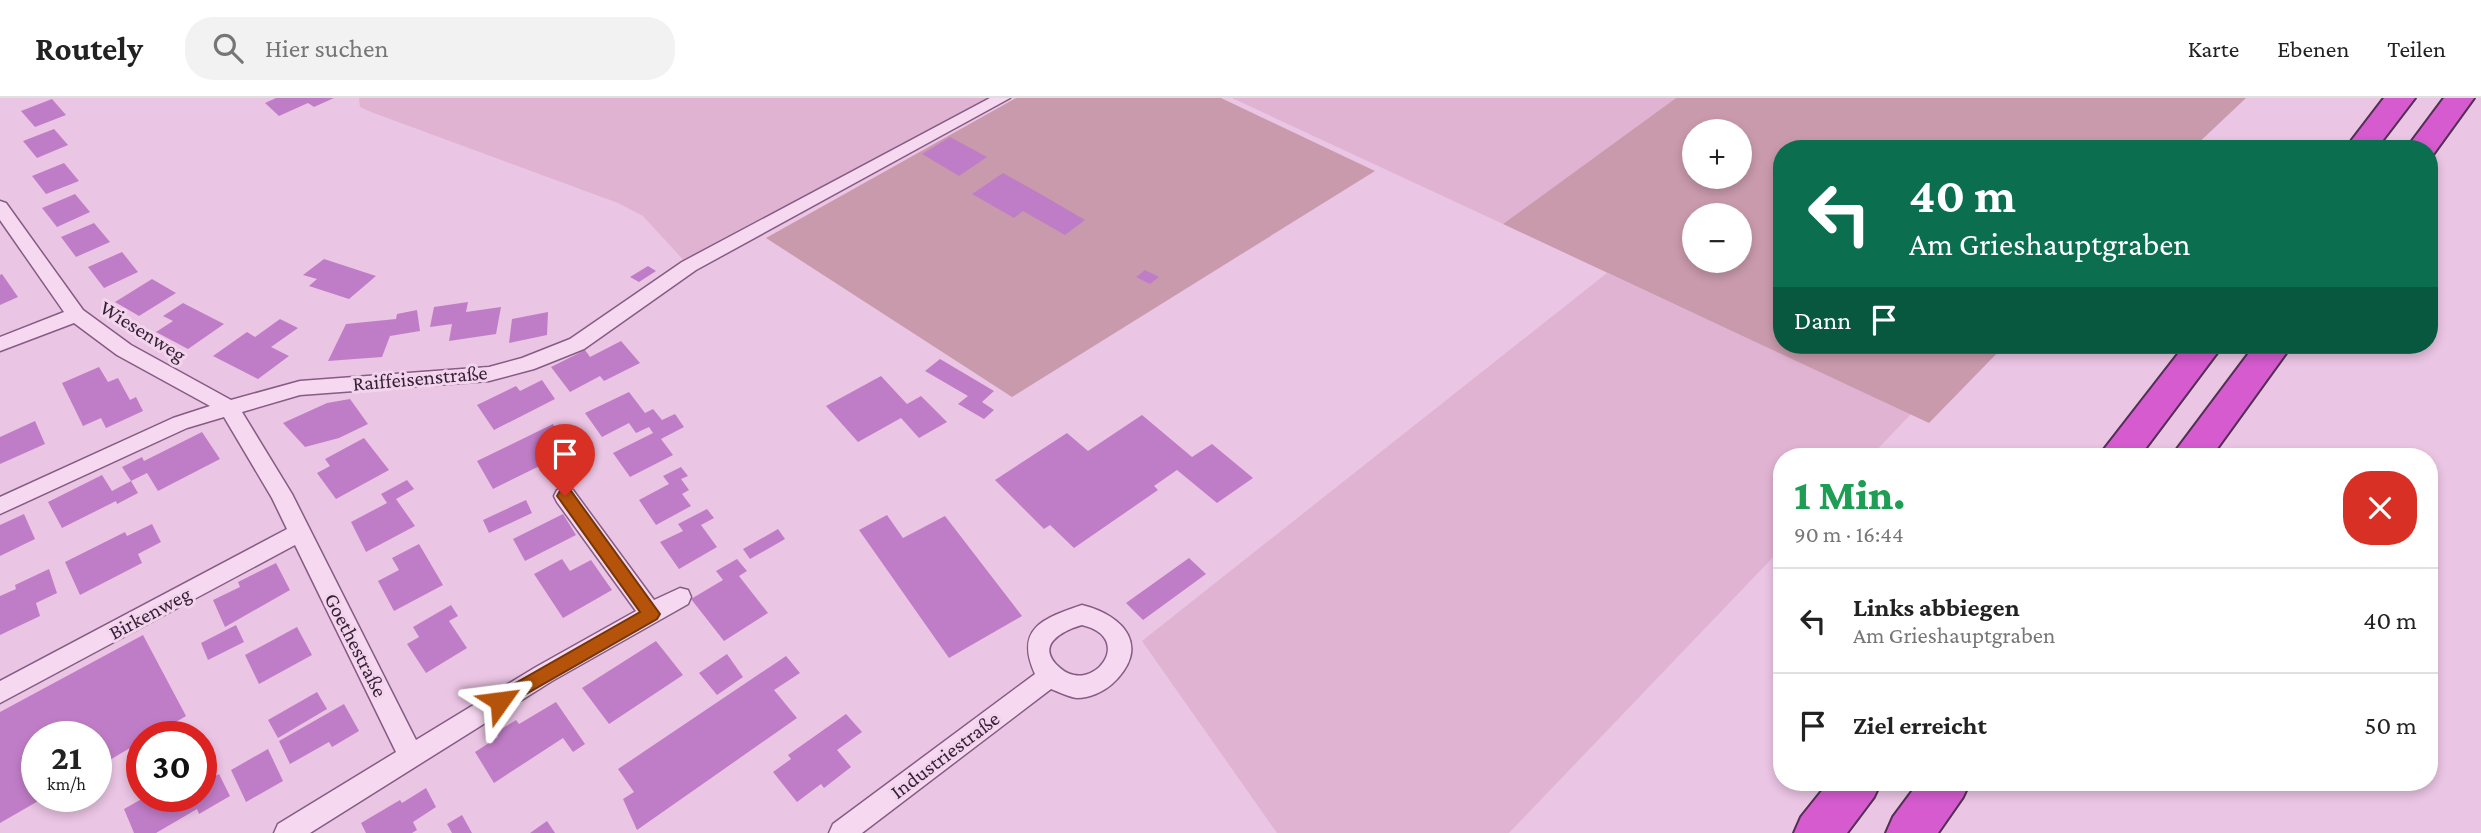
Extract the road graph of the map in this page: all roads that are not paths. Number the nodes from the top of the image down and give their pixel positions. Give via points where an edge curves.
1 (1003, 98) edge
2 (2400, 98) edge
3 (2459, 98) edge
4 (2367, 140) edge
5 (2428, 140) edge
6 (0, 207) edge
7 (76, 315) junction
8 (0, 344) edge
9 (2198, 354) edge
10 (2267, 354) edge
11 (229, 408) junction
12 (2124, 448) edge
13 (2197, 448) edge
14 (565, 496) dead end
15 (0, 506) edge
16 (299, 533) junction
17 (680, 597) dead end
18 (651, 614) junction
19 (1049, 677) dead end
20 (0, 693) edge
21 (411, 755) junction
22 (1851, 791) edge
23 (1940, 791) edge
24 (287, 833) edge
25 (842, 833) edge
26 (1818, 833) edge
27 (1910, 833) edge

1 - 11 street, Raiffeisenstraße via 689,266 577,344 489,374 300,388
2 - 4 highway
3 - 5 highway
6 - 7 street, Wiesenweg
7 - 8 street
7 - 11 street, Wiesenweg via 124,350
9 - 12 highway
10 - 13 highway
11 - 15 street, Raiffeisenstraße via 180,422
11 - 16 street, Goethestraße
14 - 18 street
16 - 20 street, Birkenweg
16 - 21 street, Goethestraße
17 - 18 street
18 - 21 street
19 - 25 street, Industriestraße
21 - 24 street
22 - 26 highway
23 - 27 highway

